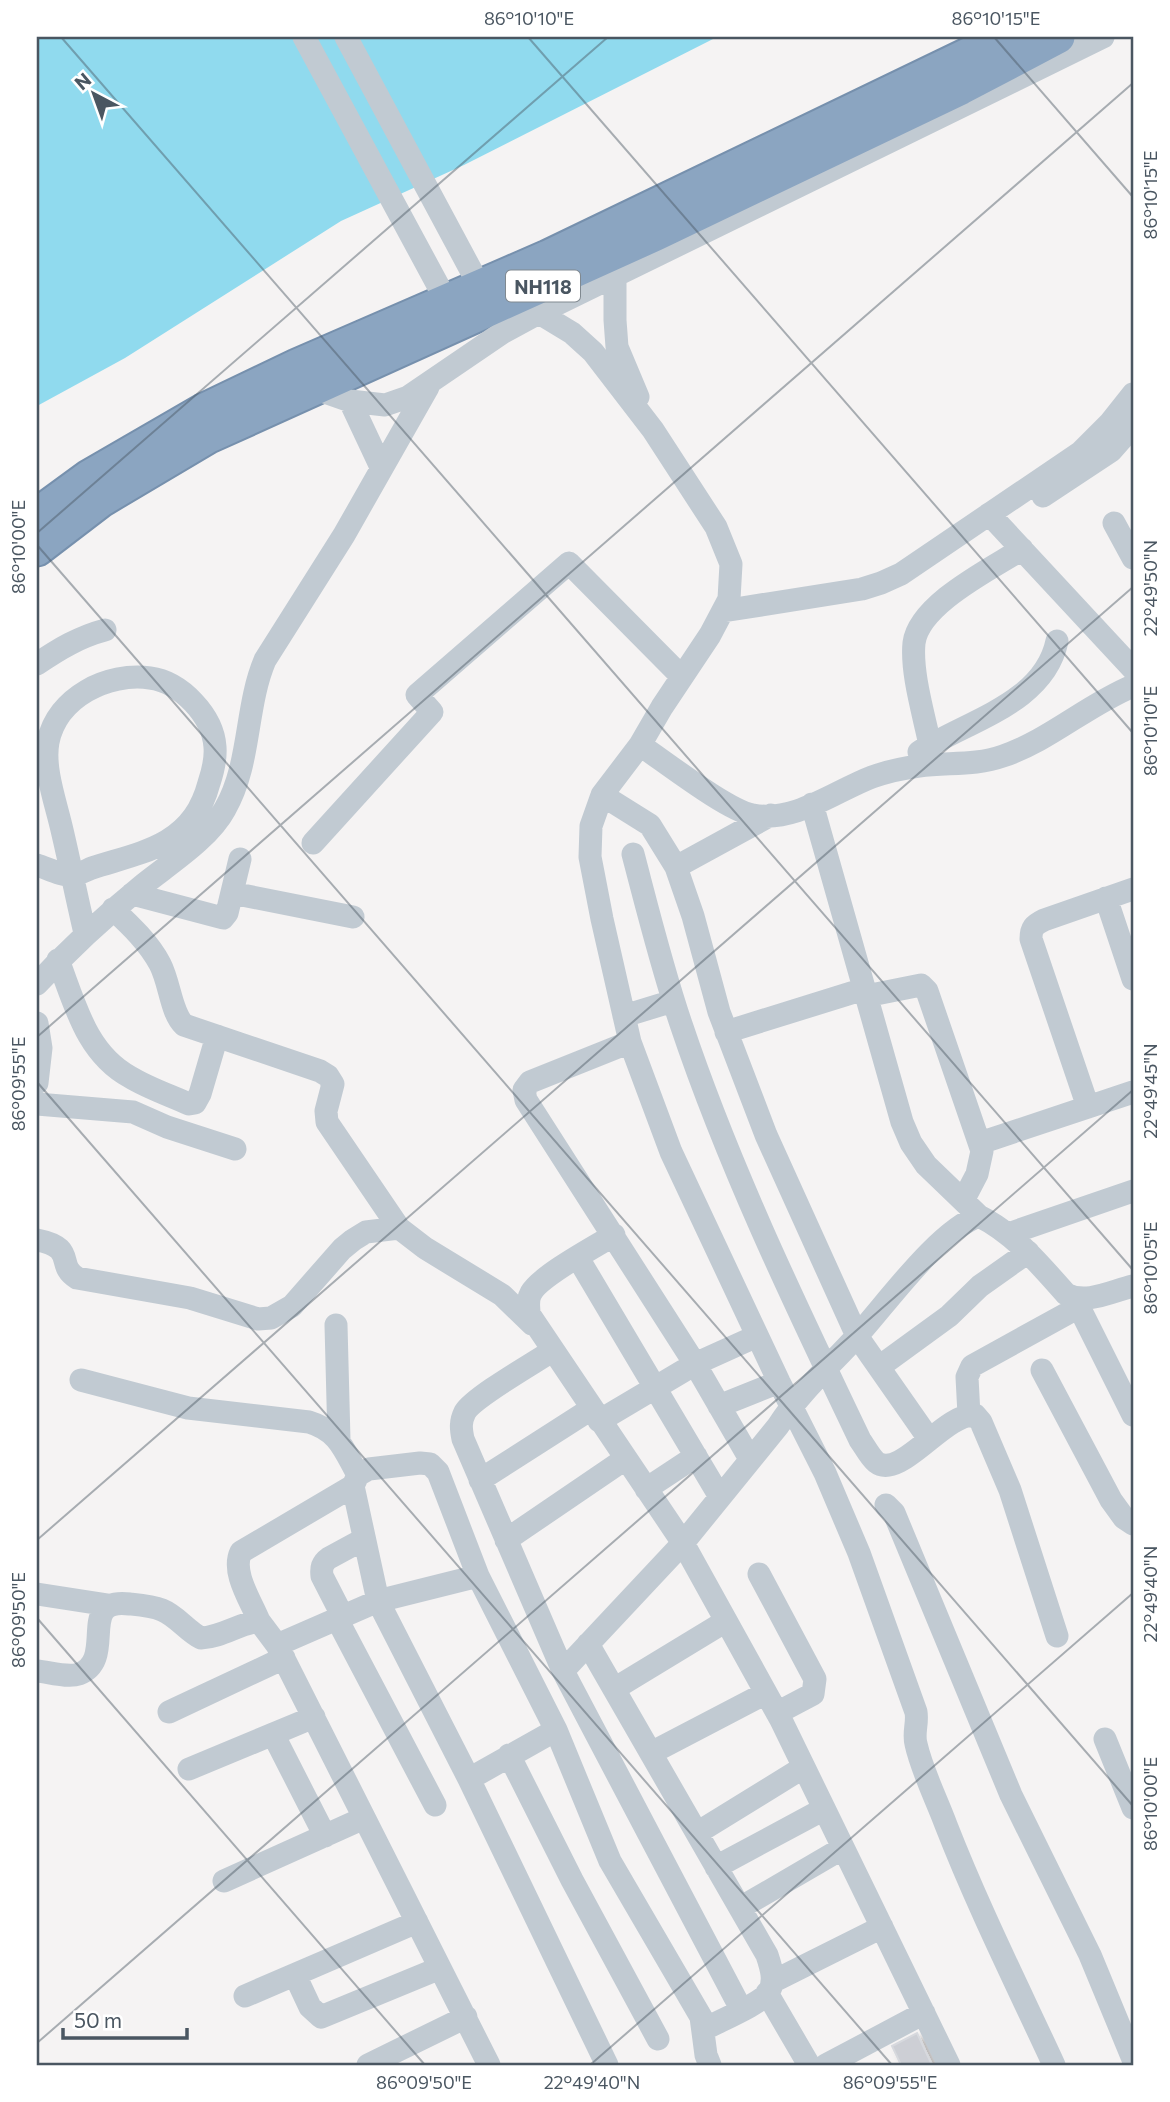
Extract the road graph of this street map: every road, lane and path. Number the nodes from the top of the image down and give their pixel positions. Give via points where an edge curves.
1 (304, 37) edge
2 (346, 37) edge
3 (1005, 37) edge
4 (1058, 37) edge
5 (1103, 37) edge
6 (615, 275) junction
7 (480, 287) junction
8 (447, 302) junction
9 (539, 313) junction
10 (434, 378) junction
11 (313, 388) junction
12 (1133, 394) edge
13 (350, 401) junction
14 (1133, 426) edge
15 (653, 430) junction
16 (381, 467) junction
17 (37, 515) edge
18 (994, 519) junction
19 (1114, 523) dead end
20 (37, 549) edge
21 (1022, 549) junction
22 (1133, 558) edge
23 (723, 611) junction
24 (105, 630) dead end
25 (1057, 640) dead end
26 (37, 664) edge
27 (1133, 669) edge
28 (682, 677) junction
29 (1133, 685) edge
30 (640, 745) junction
31 (930, 745) junction
32 (895, 772) junction
33 (601, 795) junction
34 (812, 804) junction
35 (771, 815) junction
36 (313, 843) dead end
37 (633, 854) dead end
38 (240, 859) dead end
39 (37, 865) edge
40 (676, 867) junction
41 (72, 876) junction
42 (1133, 889) edge
43 (232, 892) junction
44 (132, 894) junction
45 (1106, 898) junction
46 (113, 909) junction
47 (353, 917) dead end
48 (85, 933) junction
49 (58, 960) junction
50 (1133, 979) edge
51 (37, 984) edge
52 (865, 992) junction
53 (673, 1001) junction
54 (624, 1016) junction
55 (37, 1023) edge
56 (726, 1032) junction
57 (216, 1036) junction
58 (630, 1042) junction
59 (37, 1083) edge
60 (1133, 1092) edge
61 (37, 1104) edge
62 (1088, 1107) junction
63 (980, 1143) junction
64 (235, 1149) dead end
65 (1133, 1191) edge
66 (972, 1208) junction
67 (399, 1228) junction
68 (1008, 1234) junction
69 (614, 1235) junction
70 (37, 1240) edge
71 (1028, 1252) junction
72 (578, 1258) junction
73 (1133, 1286) edge
74 (1077, 1303) junction
75 (336, 1325) dead end
76 (538, 1331) junction
77 (757, 1336) junction
78 (858, 1336) junction
79 (552, 1351) junction
80 (695, 1364) junction
81 (879, 1367) junction
82 (826, 1369) junction
83 (1042, 1370) dead end
84 (81, 1380) dead end
85 (779, 1382) junction
86 (655, 1388) junction
87 (719, 1406) junction
88 (791, 1407) junction
89 (595, 1415) junction
90 (970, 1415) junction
91 (1133, 1415) edge
92 (929, 1439) junction
93 (339, 1440) junction
94 (696, 1456) junction
95 (625, 1459) junction
96 (750, 1459) junction
97 (356, 1480) junction
98 (480, 1480) junction
99 (646, 1489) junction
100 (720, 1497) junction
101 (886, 1505) dead end
102 (1133, 1524) edge
103 (364, 1539) junction
104 (506, 1540) junction
105 (682, 1544) junction
106 (759, 1574) dead end
107 (478, 1576) junction
108 (37, 1594) edge
109 (379, 1601) junction
110 (108, 1605) junction
111 (340, 1618) junction
112 (259, 1620) junction
113 (726, 1621) junction
114 (1057, 1636) dead end
115 (588, 1644) junction
116 (281, 1651) junction
117 (37, 1671) edge
118 (563, 1671) junction
119 (614, 1689) junction
120 (766, 1693) junction
121 (169, 1712) dead end
122 (777, 1713) junction
123 (314, 1717) junction
124 (556, 1730) junction
125 (274, 1734) junction
126 (1105, 1739) dead end
127 (651, 1753) junction
128 (509, 1755) junction
129 (804, 1768) junction
130 (189, 1769) dead end
131 (469, 1779) junction
132 (435, 1805) dead end
133 (824, 1808) junction
134 (1133, 1808) edge
135 (365, 1818) junction
136 (697, 1833) junction
137 (325, 1836) junction
138 (843, 1848) junction
139 (716, 1867) junction
140 (224, 1881) dead end
141 (740, 1908) junction
142 (416, 1922) junction
143 (882, 1927) junction
144 (440, 1968) junction
145 (295, 1975) junction
146 (770, 1988) junction
147 (245, 1996) dead end
148 (741, 2009) junction
149 (924, 2013) junction
150 (466, 2017) junction
151 (704, 2029) junction
152 (658, 2039) dead end
153 (1133, 2059) edge
154 (368, 2065) edge
155 (489, 2065) edge
156 (607, 2065) edge
157 (710, 2065) edge
158 (809, 2065) edge
159 (826, 2065) edge
160 (949, 2065) edge
161 (1054, 2065) edge

1 - 8 street
2 - 7 street
3 - 7 highway, NH118
4 - 11 highway, NH118 via 656,234
5 - 6 street
6 - 9 street
6 - 15 street via 617,347
7 - 8 highway, NH118
8 - 17 highway, NH118 via 203,411 89,477
9 - 10 street
9 - 15 street via 593,352
10 - 13 street via 408,397 385,405
10 - 16 street
11 - 13 street
11 - 20 highway, NH118 via 152,468
12 - 18 street via 1081,452
13 - 16 street
14 - 18 street via 1097,461
15 - 23 street via 716,527 730,564 729,599
16 - 44 street via 265,660 237,783 225,810 207,832
18 - 21 street
18 - 23 street via 881,583
19 - 22 street
21 - 27 street
21 - 31 street via 937,606 919,627 914,658
23 - 28 street
24 - 26 street via 67,644
25 - 31 street via 1044,672 1012,701
28 - 30 street
28 - 36 street via 569,563 417,695 432,712
29 - 32 street via 1003,757
30 - 33 street
30 - 35 street via 731,806 752,815
31 - 32 street
32 - 34 street
33 - 40 street via 650,825
33 - 54 street via 591,826 590,857
34 - 35 street via 789,814
34 - 52 street
35 - 40 street
37 - 53 street
38 - 43 street
39 - 41 street
40 - 56 street
41 - 41 street via 48,762 54,722 67,704 109,682 132,677 171,685 199,710 215,745 214,767 199,812 182,832 161,844
41 - 48 street
42 - 45 street
43 - 44 street via 223,918
43 - 47 street
44 - 46 street
45 - 50 street
45 - 62 street via 1044,920 1031,931
46 - 48 street
46 - 57 street via 161,965 177,1019
48 - 49 street
49 - 51 street
49 - 57 street via 90,1040 130,1078 195,1103
52 - 56 street
52 - 63 street via 911,985 921,985 927,991
52 - 66 street via 911,1143 926,1165
53 - 54 street
53 - 82 street via 757,1218
54 - 58 street
55 - 59 street via 41,1048
56 - 78 street via 766,1135
57 - 67 street via 328,1076 332,1084 327,1122
58 - 69 street via 540,1077 524,1090 526,1100
58 - 77 street via 671,1152
60 - 62 street
61 - 64 street via 133,1112
62 - 63 street
63 - 66 street
65 - 68 street
66 - 68 street
66 - 78 street
67 - 70 street via 366,1232 353,1240 292,1306 271,1318 258,1319 190,1298 77,1278 56,1245
67 - 76 street via 502,1295
68 - 71 street
69 - 72 street
69 - 80 street
71 - 74 street
71 - 81 street
72 - 76 street via 533,1289 529,1314
72 - 86 street
73 - 74 street
74 - 90 street via 972,1366 967,1377
74 - 91 street
75 - 93 street
76 - 79 street
77 - 80 street
77 - 85 street
78 - 81 street
78 - 82 street
79 - 89 street
79 - 98 street via 466,1410 460,1424 463,1439
80 - 86 street
80 - 87 street
81 - 92 street
82 - 88 street
82 - 92 street via 874,1461 892,1466
83 - 102 street via 1111,1500
84 - 93 street via 188,1408 309,1422
85 - 87 street
85 - 88 street
86 - 89 street
86 - 94 street
87 - 96 street
88 - 96 street
88 - 161 street via 859,1553 916,1712 916,1746 967,1878
89 - 95 street
89 - 98 street
90 - 92 street
90 - 114 street via 981,1422 1010,1490
93 - 97 street
94 - 99 street
94 - 100 street
95 - 99 street
95 - 104 street
96 - 100 street
97 - 103 street
97 - 107 street via 369,1469 430,1464 444,1483
97 - 112 street via 241,1552 238,1570
98 - 104 street
99 - 105 street
100 - 105 street
101 - 153 street via 894,1513 1011,1796 1090,1955
103 - 109 street
103 - 111 street via 328,1558 321,1569
104 - 118 street
105 - 113 street
105 - 115 street
106 - 122 street via 816,1679 813,1694
107 - 109 street
107 - 124 street
108 - 110 street
109 - 111 street
109 - 131 street
110 - 112 street via 117,1602 162,1610 201,1639
110 - 117 street via 101,1614 96,1661 88,1670 76,1675
111 - 116 street
111 - 132 street
112 - 116 street
113 - 119 street
113 - 120 street
115 - 118 street
115 - 119 street
116 - 121 street
116 - 123 street
118 - 148 street
119 - 127 street
120 - 122 street
120 - 127 street
122 - 129 street
123 - 125 street
123 - 135 street
124 - 128 street
124 - 151 street via 610,1861
125 - 130 street
125 - 137 street
126 - 134 street
127 - 136 street
128 - 131 street
128 - 152 street
129 - 133 street
129 - 136 street
131 - 156 street
133 - 138 street
133 - 139 street
135 - 137 street
135 - 142 street
136 - 139 street
137 - 140 street
138 - 141 street
138 - 143 street
139 - 141 street
141 - 146 street via 767,1955 772,1969
142 - 144 street
142 - 145 street
143 - 146 street
143 - 149 street
144 - 145 street via 321,2017 310,2007
144 - 150 street
145 - 147 street
146 - 148 street
146 - 158 street
148 - 151 street
149 - 159 street
149 - 160 street
150 - 154 street
150 - 155 street
151 - 157 street

